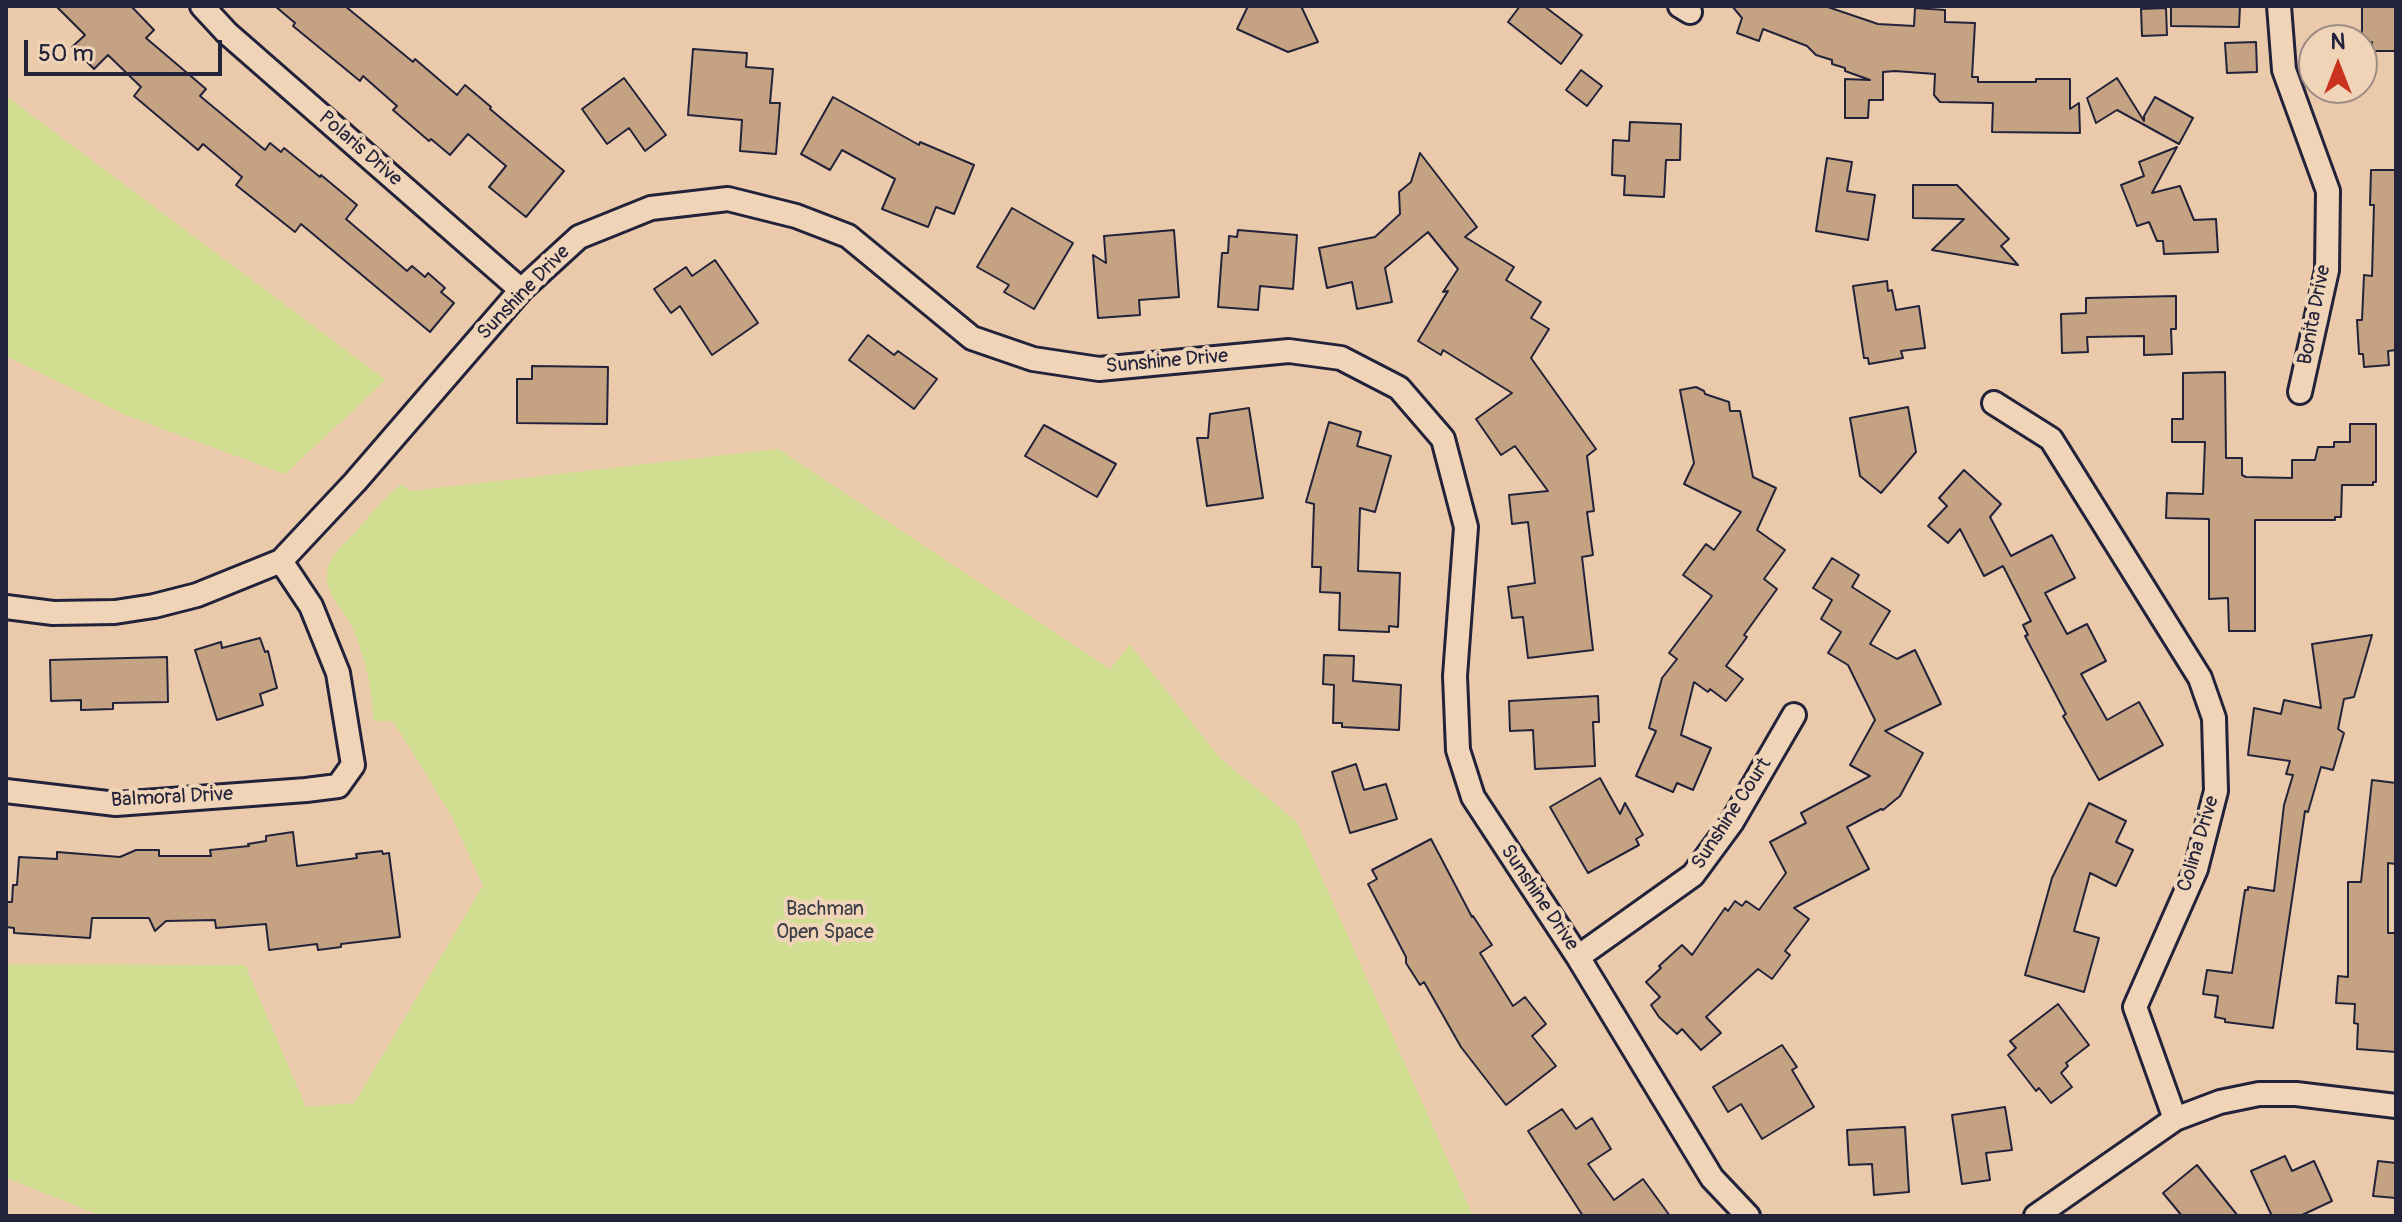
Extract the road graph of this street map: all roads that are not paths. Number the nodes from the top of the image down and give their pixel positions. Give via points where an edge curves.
1 (202, 6) edge
2 (2279, 6) edge
3 (521, 290) junction
4 (2300, 392) dead end
5 (1994, 403) dead end
6 (281, 561) junction
7 (6, 607) edge
8 (1794, 715) dead end
9 (6, 791) edge
10 (1578, 957) junction
11 (2396, 1106) edge
12 (2175, 1119) junction
13 (1748, 1216) edge
14 (2036, 1216) edge

1 - 3 street, Polaris Drive
2 - 4 street, Bonita Drive via 2284,70 2328,191 2327,270
3 - 6 street, Sunshine Drive
3 - 10 street, Sunshine Drive via 579,237 651,208 728,199 848,236 972,338 1033,359 1099,369 1289,351 1341,358 1399,388 1443,439 1466,527 1455,676 1458,750 1473,797
5 - 12 street, Colina Drive via 2051,439 2200,678 2214,718 2216,791 2196,869 2135,1007
6 - 7 street, Sunshine Drive via 197,595 115,612
6 - 9 street, Balmoral Drive via 311,606 338,673 353,765 338,786 116,804
8 - 10 street, Sunshine Court via 1732,822 1693,875
10 - 13 street, Sunshine Drive via 1712,1178
11 - 12 street via 2259,1094
12 - 14 street

